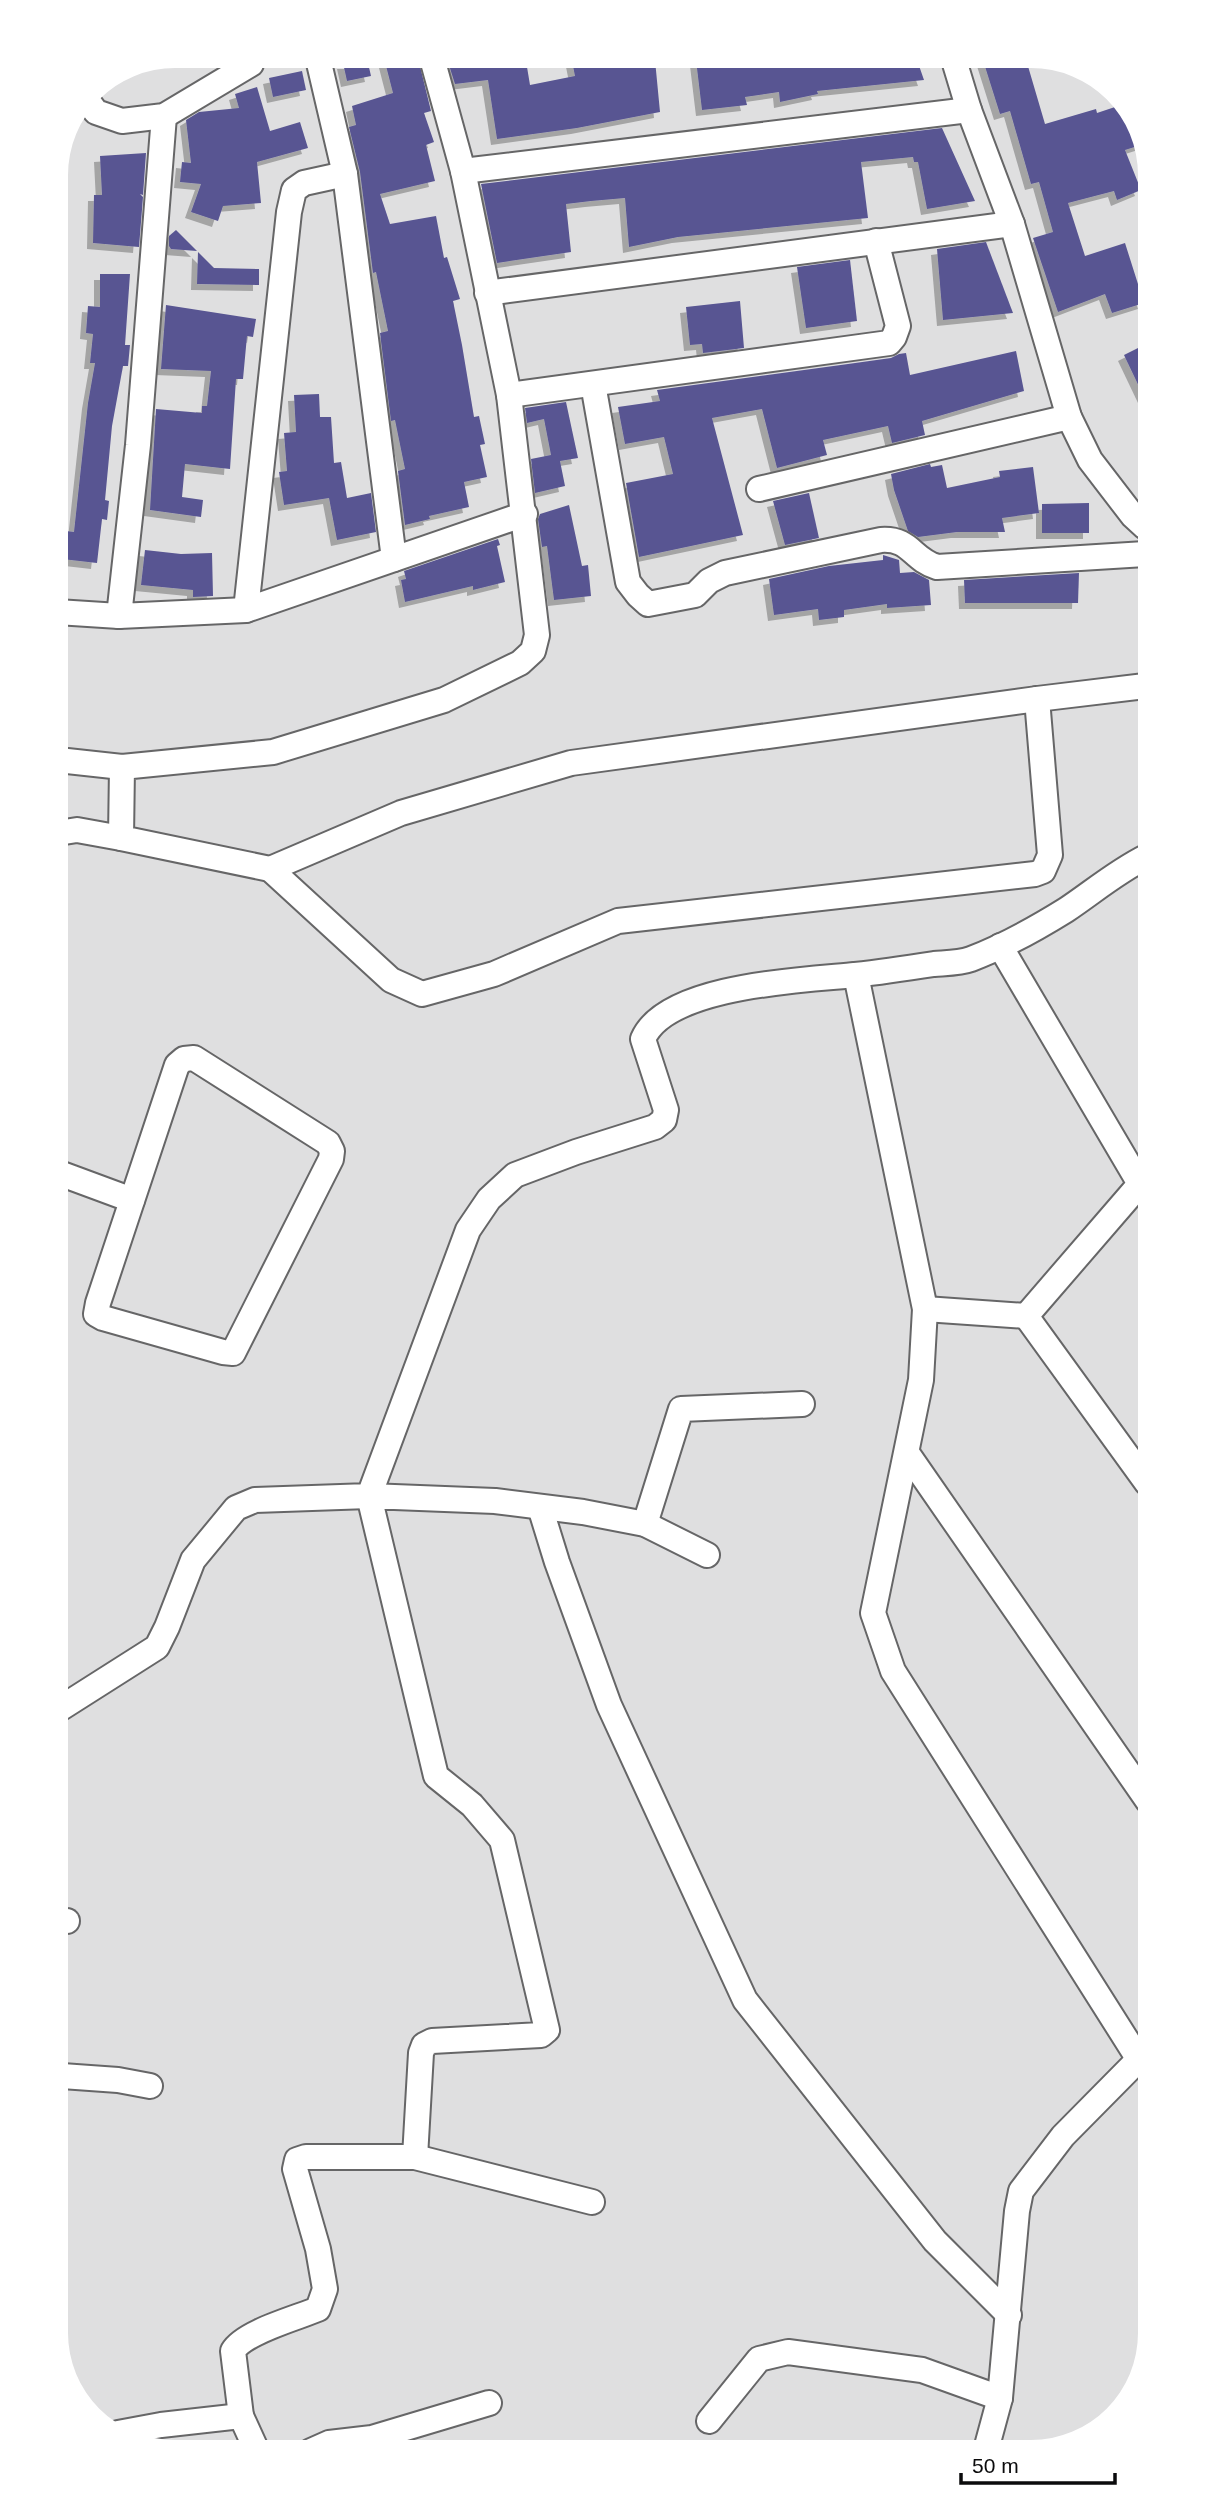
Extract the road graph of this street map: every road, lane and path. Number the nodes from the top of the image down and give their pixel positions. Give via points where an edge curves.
1 (244, 68) edge
2 (320, 68) edge
3 (435, 68) edge
4 (956, 68) edge
5 (93, 108) edge
6 (969, 110) junction
7 (164, 116) junction
8 (463, 171) junction
9 (345, 174) junction
10 (1012, 224) junction
11 (876, 241) junction
12 (487, 293) junction
13 (593, 384) junction
14 (509, 395) junction
15 (1069, 417) junction
16 (759, 489) dead end
17 (525, 514) junction
18 (1138, 514) edge
19 (1138, 554) edge
20 (394, 559) junction
21 (246, 610) junction
22 (68, 613) edge
23 (119, 616) junction
24 (1138, 687) edge
25 (1037, 699) junction
26 (68, 761) edge
27 (122, 767) junction
28 (68, 831) edge
29 (121, 838) junction
30 (1138, 861) edge
31 (270, 869) junction
32 (1000, 946) junction
33 (856, 975) junction
34 (1138, 1172) edge
35 (68, 1176) edge
36 (1138, 1186) edge
37 (132, 1200) junction
38 (925, 1309) junction
39 (1026, 1316) junction
40 (802, 1404) dead end
41 (907, 1453) junction
42 (1138, 1471) edge
43 (369, 1496) junction
44 (540, 1507) junction
45 (645, 1524) junction
46 (707, 1555) dead end
47 (68, 1703) edge
48 (1138, 1787) edge
49 (1138, 2045) edge
50 (1138, 2060) edge
51 (68, 2076) edge
52 (150, 2086) dead end
53 (415, 2157) junction
54 (592, 2202) dead end
55 (1009, 2315) junction
56 (1000, 2398) junction
57 (489, 2403) dead end
58 (241, 2416) junction
59 (709, 2421) dead end
60 (132, 2430) edge
61 (252, 2440) edge
62 (358, 2440) edge
63 (989, 2440) edge

1 - 7 street
2 - 9 street
3 - 8 street
4 - 6 street
5 - 7 street via 122,121
6 - 8 street
6 - 10 street
7 - 23 street via 138,445
8 - 12 street
9 - 20 street
9 - 21 street via 304,183 294,190 291,201
10 - 11 street
10 - 15 street
11 - 12 street
11 - 13 street via 898,326 889,342
12 - 14 street
13 - 14 street
13 - 19 street via 628,582 648,604 695,596 725,573 881,540 897,539 924,563 937,567
14 - 17 street
15 - 16 street
15 - 18 street via 1090,460
17 - 20 street
17 - 27 street via 537,635 533,651 520,663 444,700 273,752
20 - 21 street
21 - 23 street
22 - 23 street
24 - 25 street
25 - 31 street via 571,764 401,813
25 - 31 street via 1050,855 1043,871 1035,874 618,921 494,974 422,993 390,980
26 - 27 street
27 - 29 street
28 - 29 street
29 - 31 street
30 - 32 street
32 - 33 street via 968,960
32 - 34 street
33 - 38 street
33 - 43 street via 755,984 706,996 648,1028 643,1039 666,1110 664,1120 515,1175 489,1199 468,1230
35 - 37 street
36 - 39 street
37 - 37 street via 177,1065 184,1059 194,1058 328,1143 332,1151 233,1353 96,1314
38 - 39 street
38 - 41 street via 921,1380
39 - 42 street
40 - 45 street via 681,1409
41 - 48 street
41 - 49 street via 873,1613 893,1671
43 - 44 street
43 - 47 street via 255,1500 236,1508 193,1560 157,1647
43 - 53 street via 436,1776 472,1805 502,1840 547,2030 541,2035 424,2045
44 - 45 street
44 - 55 street via 609,1705 745,2000 935,2241
45 - 46 street
50 - 55 street via 1063,2136 1021,2191
51 - 52 street
53 - 54 street
53 - 58 street via 297,2160 295,2169 325,2289 318,2309 237,2344 233,2351
55 - 56 street
56 - 59 street via 922,2370 788,2352 759,2359
56 - 63 street
57 - 62 street
58 - 60 street
58 - 61 street

